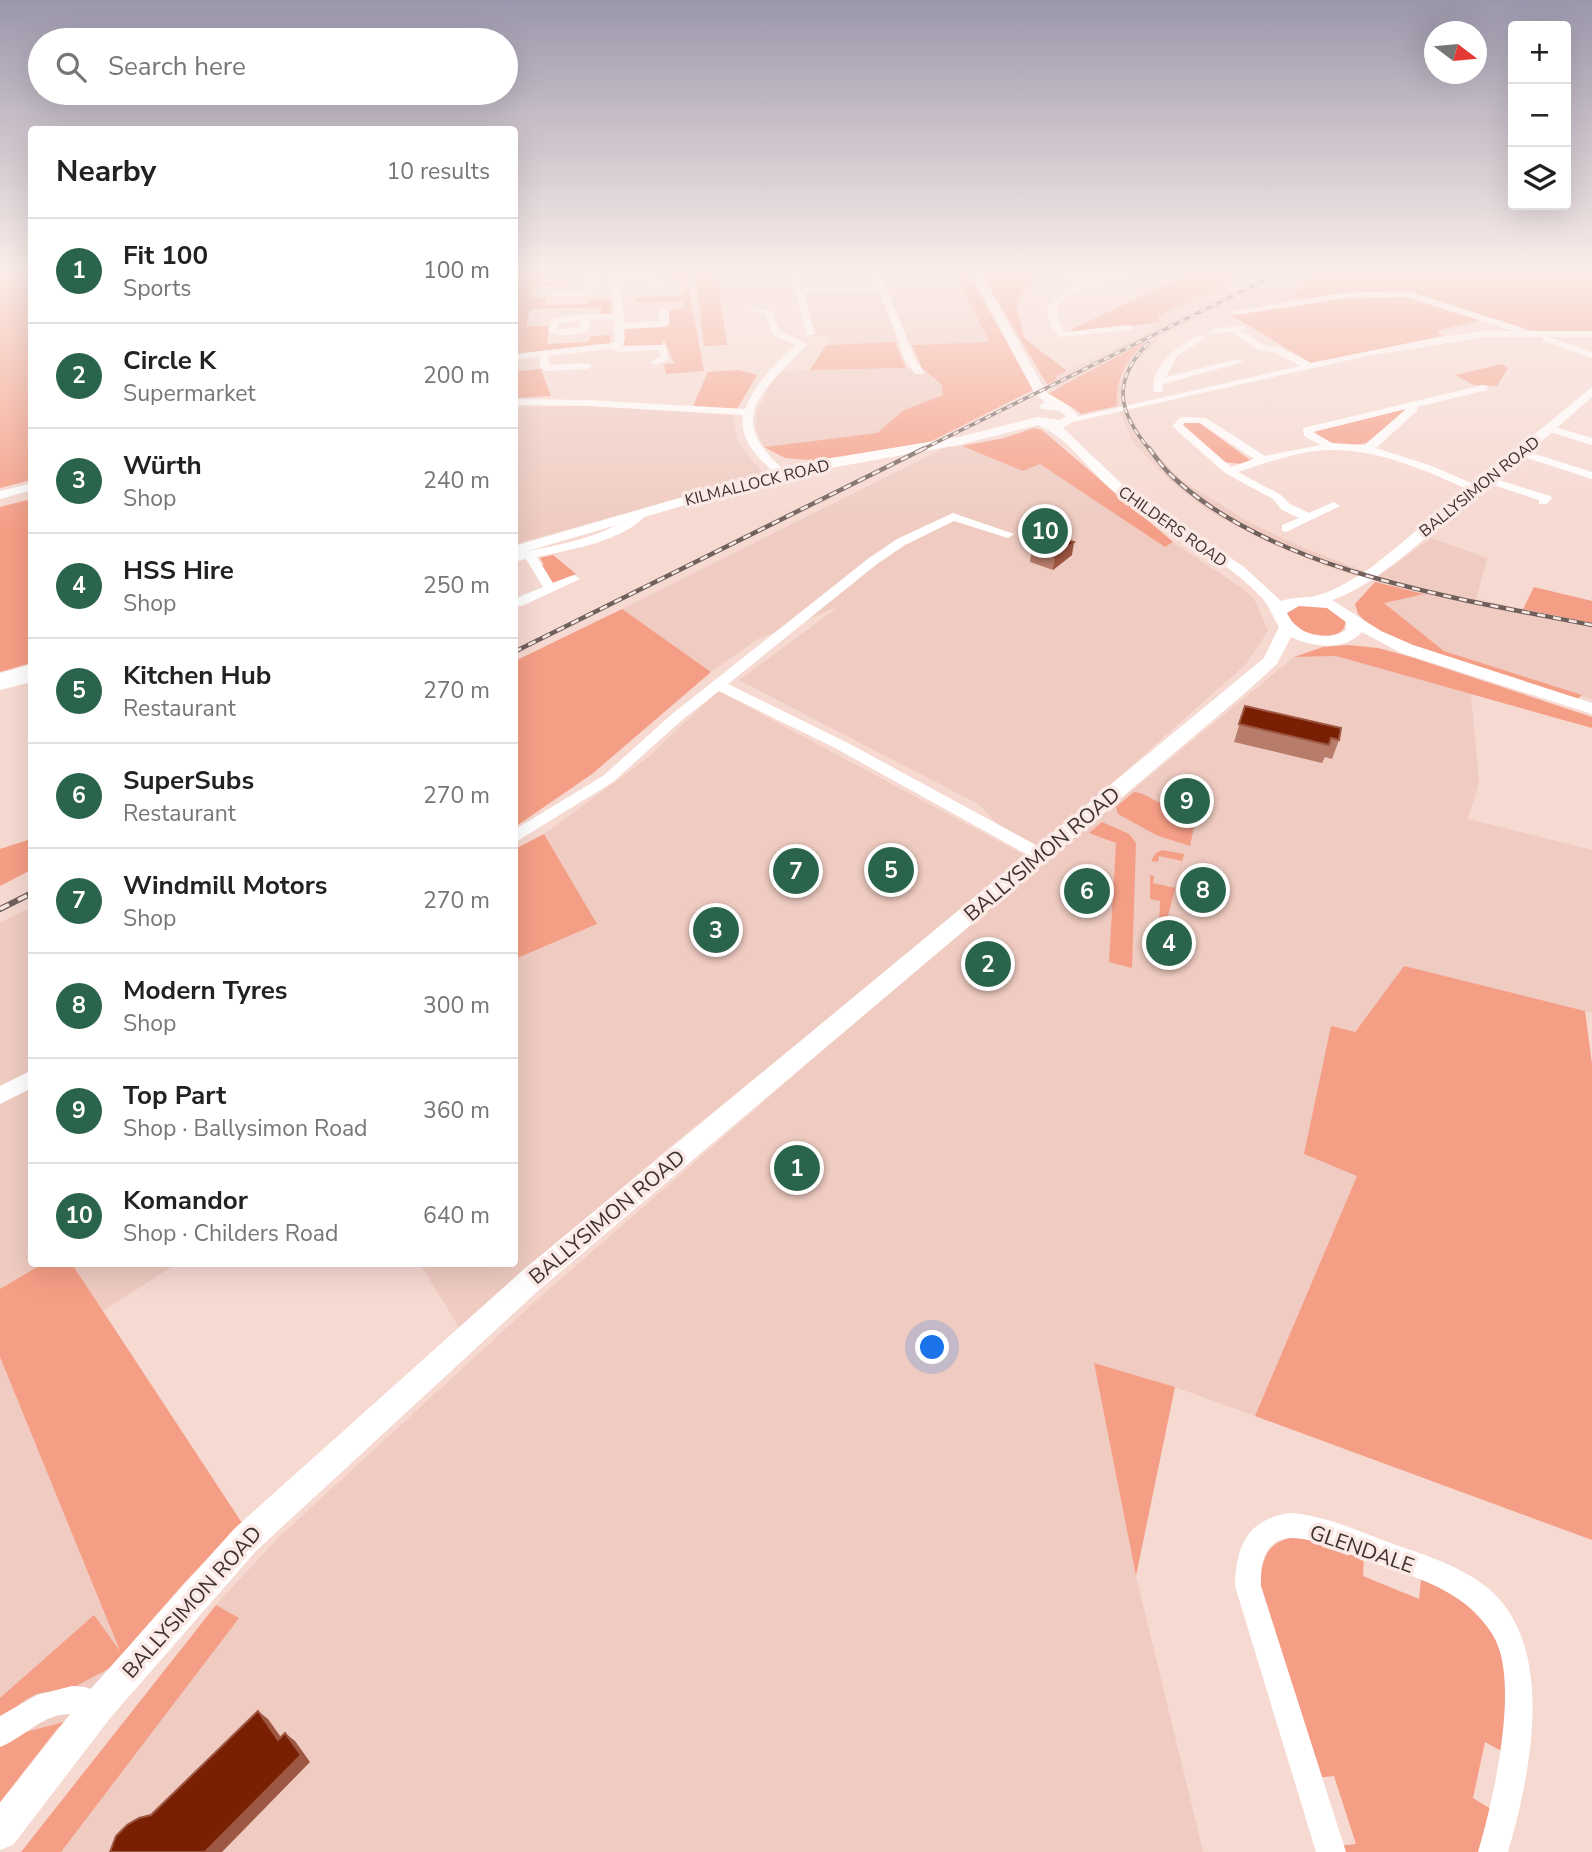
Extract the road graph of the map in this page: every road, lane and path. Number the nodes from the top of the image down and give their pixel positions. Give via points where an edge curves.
1 (543, 355) edge
2 (665, 355) edge
3 (789, 355) edge
4 (909, 355) edge
5 (1020, 355) edge
6 (1173, 355) edge
7 (1288, 355) edge
8 (1365, 355) edge
9 (656, 362) dead end
10 (1238, 362) dead end
11 (587, 366) dead end
12 (1310, 367) junction
13 (1209, 370) junction
14 (919, 372) dead end
15 (1234, 385) junction
16 (1483, 388) dead end
17 (1041, 394) junction
18 (1589, 396) edge
19 (518, 402) edge
20 (1411, 405) junction
21 (1060, 407) junction
22 (749, 412) junction
23 (1038, 416) junction
24 (1071, 420) junction
25 (1551, 429) junction
26 (1072, 441) junction
27 (1592, 442) edge
28 (1330, 446) junction
29 (1368, 449) junction
30 (1522, 453) junction
31 (1263, 460) junction
32 (1229, 471) junction
33 (782, 473) junction
34 (1592, 475) edge
35 (1482, 484) junction
36 (28, 487) edge
37 (0, 495) edge
38 (1547, 498) dead end
39 (1334, 506) dead end
40 (1309, 518) junction
41 (1286, 528) dead end
42 (1009, 534) dead end
43 (585, 536) junction
44 (518, 550) edge
45 (530, 555) junction
46 (518, 557) edge
47 (1247, 578) junction
48 (574, 579) dead end
49 (1364, 579) junction
50 (550, 588) junction
51 (1311, 601) junction
52 (518, 603) edge
53 (1350, 616) junction
54 (1283, 620) junction
55 (1333, 640) junction
56 (1422, 656) junction
57 (1271, 660) junction
58 (28, 670) edge
59 (0, 678) edge
60 (28, 678) edge
61 (718, 685) junction
62 (0, 686) edge
63 (1592, 709) edge
64 (518, 835) edge
65 (1041, 855) junction
66 (28, 1080) edge
67 (0, 1096) edge
68 (99, 1705) junction
69 (0, 1733) edge
70 (0, 1832) edge
71 (1331, 1852) edge
72 (1493, 1852) edge

1 - 11 street via 546,368
2 - 9 street
3 - 22 street via 770,372
4 - 14 street
5 - 17 main road
6 - 13 street via 1158,386
7 - 12 street
8 - 12 street
10 - 13 street
12 - 15 street
13 - 15 street
15 - 24 street
16 - 20 street
17 - 21 main road
17 - 23 main road
18 - 25 main road, BALLYSIMON ROAD
19 - 22 street
20 - 28 street via 1307,430
20 - 29 street via 1413,409
21 - 23 main road
21 - 24 main road via 1072,413
22 - 33 street via 746,429 754,448
23 - 24 main road
23 - 26 main road, CHILDERS ROAD
23 - 33 main road, KILMALLOCK ROAD via 959,441
24 - 26 main road
25 - 27 street
25 - 30 main road, BALLYSIMON ROAD
26 - 47 main road, CHILDERS ROAD via 1139,505
28 - 29 street
28 - 31 street
29 - 35 street
30 - 34 street
30 - 35 main road, BALLYSIMON ROAD
31 - 32 street
31 - 32 street via 1202,420 1181,420 1177,426
32 - 40 street
33 - 43 main road, KILMALLOCK ROAD via 642,513
35 - 38 street
35 - 49 main road, BALLYSIMON ROAD
36 - 37 street
39 - 40 street
40 - 41 street
42 - 61 street via 955,517 923,530 873,561
43 - 44 main road, KILMALLOCK ROAD
43 - 45 street
45 - 46 street
45 - 50 street
47 - 51 main road, CHILDERS ROAD
47 - 54 main road, CHILDERS ROAD
48 - 50 street
49 - 51 main road, BALLYSIMON ROAD
49 - 53 main road, BALLYSIMON ROAD via 1348,599
50 - 52 street
51 - 53 main road, CHILDERS ROAD
51 - 54 main road, BALLYSIMON ROAD via 1291,603
53 - 55 main road, BALLYSIMON ROAD via 1354,632
53 - 56 main road via 1380,637
54 - 55 main road via 1307,638
54 - 57 main road, BALLYSIMON ROAD
55 - 56 main road via 1374,643
55 - 57 main road, BALLYSIMON ROAD
56 - 63 main road
57 - 65 main road, BALLYSIMON ROAD
58 - 59 main road
60 - 62 street
61 - 64 street via 608,779
61 - 65 street via 908,780
65 - 68 main road, BALLYSIMON ROAD via 477,1328 245,1540
66 - 67 street
68 - 69 street via 81,1697 35,1709
68 - 70 main road, BALLYSIMON ROAD
71 - 72 street, GLENDALE via 1248,1586 1248,1564 1256,1545 1267,1534 1288,1527 1322,1532 1455,1582 1479,1598 1507,1634 1515,1660 1517,1728

